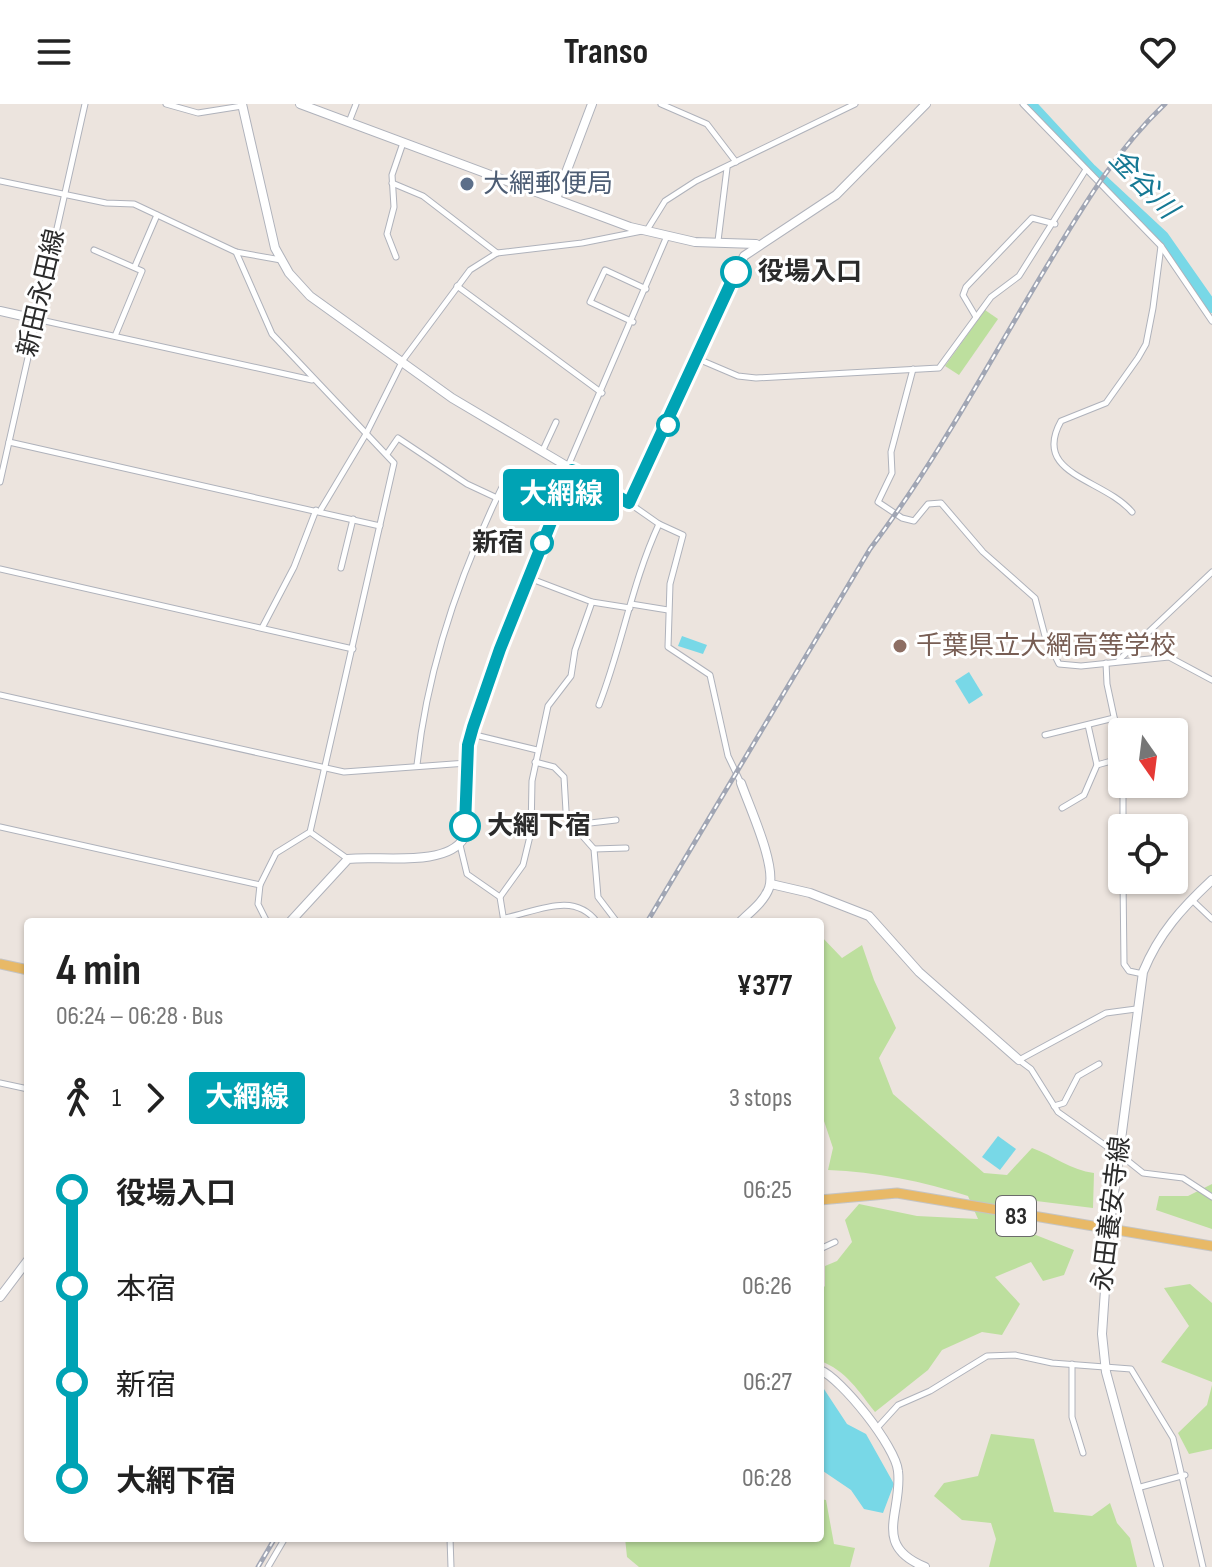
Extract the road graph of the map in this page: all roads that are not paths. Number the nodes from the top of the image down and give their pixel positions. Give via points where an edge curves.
1 (85, 104) edge
2 (166, 104) edge
3 (300, 104) edge
4 (356, 104) edge
5 (592, 104) edge
6 (661, 104) edge
7 (855, 104) edge
8 (926, 104) edge
9 (1023, 104) edge
10 (242, 105) edge
11 (349, 122) junction
12 (404, 142) junction
13 (736, 162) junction
14 (727, 168) junction
15 (1085, 171) junction
16 (0, 181) edge
17 (392, 183) junction
18 (65, 195) junction
19 (556, 199) junction
20 (157, 215) junction
21 (1055, 224) junction
22 (647, 230) junction
23 (667, 235) junction
24 (718, 241) junction
25 (756, 244) junction
26 (1161, 246) junction
27 (94, 250) dead end
28 (236, 252) junction
29 (497, 253) junction
30 (396, 257) dead end
31 (281, 260) junction
32 (135, 266) junction
33 (457, 286) junction
34 (646, 289) junction
35 (0, 311) edge
36 (976, 317) junction
37 (36, 319) junction
38 (1212, 321) edge
39 (633, 322) junction
40 (115, 336) junction
41 (698, 359) junction
42 (403, 360) junction
43 (913, 369) junction
44 (314, 380) junction
45 (602, 393) junction
46 (556, 422) dead end
47 (366, 434) junction
48 (9, 442) junction
49 (541, 452) junction
50 (387, 454) junction
51 (570, 469) junction
52 (510, 471) dead end
53 (0, 482) edge
54 (497, 498) junction
55 (629, 503) junction
56 (318, 511) junction
57 (1132, 512) dead end
58 (353, 519) junction
59 (659, 524) junction
60 (380, 526) junction
61 (341, 568) dead end
62 (0, 569) edge
63 (1212, 572) edge
64 (528, 577) junction
65 (592, 602) junction
66 (630, 606) junction
67 (668, 610) junction
68 (262, 628) junction
69 (353, 649) junction
70 (1119, 660) junction
71 (1106, 663) junction
72 (1212, 680) edge
73 (0, 695) edge
74 (599, 705) dead end
75 (1114, 718) edge
76 (1108, 720) edge
77 (1088, 725) junction
78 (471, 734) junction
79 (1045, 735) dead end
80 (537, 750) junction
81 (1108, 761) edge
82 (535, 762) junction
83 (468, 763) junction
84 (417, 765) junction
85 (1097, 765) junction
86 (326, 769) junction
87 (741, 783) joint
88 (1062, 808) dead end
89 (616, 820) dead end
90 (573, 825) junction
91 (0, 827) edge
92 (310, 832) junction
93 (460, 845) junction
94 (626, 848) dead end
95 (594, 849) junction
96 (348, 859) junction
97 (1212, 880) edge
98 (771, 884) junction
99 (260, 885) junction
100 (1123, 894) edge
101 (500, 897) junction
102 (1192, 899) junction
103 (265, 918) edge
104 (294, 918) edge
105 (505, 918) edge
106 (514, 918) edge
107 (594, 918) edge
108 (614, 918) edge
109 (744, 918) edge
110 (1212, 919) edge
111 (0, 964) edge
112 (24, 969) edge
113 (1143, 974) junction
114 (1136, 1009) junction
115 (1019, 1060) junction
116 (1099, 1064) dead end
117 (0, 1083) edge
118 (24, 1088) edge
119 (1054, 1106) junction
120 (1212, 1197) edge
121 (824, 1200) edge
122 (1109, 1231) junction
123 (835, 1242) dead end
124 (1212, 1246) edge
125 (824, 1247) edge
126 (24, 1265) edge
127 (0, 1297) edge
128 (1072, 1364) junction
129 (1105, 1365) junction
130 (824, 1373) edge
131 (876, 1429) junction
132 (1083, 1453) dead end
133 (1185, 1475) junction
134 (1137, 1488) junction
135 (283, 1542) edge
136 (450, 1542) edge
137 (268, 1567) edge
138 (451, 1567) edge
139 (925, 1567) edge
140 (1159, 1567) edge
141 (1203, 1567) edge

1 - 18 street, 新田永田線
2 - 10 street via 211,113
3 - 11 street
4 - 11 street
5 - 19 street
6 - 13 street via 707,124
7 - 13 street
8 - 25 street via 836,195
9 - 15 street
10 - 31 street
11 - 12 street
12 - 17 street
12 - 19 street
13 - 14 street
14 - 22 street via 665,201
14 - 24 street
15 - 21 street
15 - 26 street
16 - 18 street
17 - 29 street via 423,196
17 - 30 street via 394,207 387,234
18 - 20 street via 134,204
18 - 37 street, 新田永田線
19 - 22 street
20 - 28 street
20 - 32 street
21 - 36 street via 1019,276 991,297
21 - 36 street via 1032,218 966,287 963,295
22 - 23 street
22 - 29 street
23 - 24 street
23 - 34 street
24 - 25 street
25 - 41 street via 744,256
26 - 38 street
26 - 57 street via 1146,344 1106,403 1061,421 1052,445 1060,464
27 - 32 street
28 - 31 street
28 - 44 street via 272,334
29 - 33 street via 470,270
31 - 42 street via 310,296
32 - 40 street via 142,271
33 - 42 street
33 - 45 street
34 - 39 street
34 - 39 street via 605,270 590,302
35 - 37 street
36 - 43 street via 939,368
37 - 40 street
37 - 48 street, 新田永田線
39 - 45 street
40 - 44 street
41 - 43 street via 756,378
41 - 55 street
42 - 47 street
42 - 49 street via 452,398
43 - 71 street via 891,452 892,473 878,502 908,521 928,504 941,503 983,552 1035,598 1059,664
44 - 47 street
45 - 51 street
46 - 49 street
47 - 50 street
47 - 56 street
48 - 53 street, 新田永田線
48 - 56 street
49 - 51 street
50 - 54 street via 398,438
50 - 60 street via 394,463
51 - 55 street
51 - 64 street
52 - 54 street
54 - 84 street via 440,639
55 - 59 street
56 - 58 street
56 - 68 street
58 - 60 street
58 - 61 street
59 - 66 street
59 - 67 street via 683,535
60 - 69 street
62 - 68 street
63 - 70 street
64 - 65 street
64 - 78 street
65 - 66 street
65 - 80 street via 571,676 548,706
66 - 67 street
66 - 74 street
67 - 87 street via 668,647 710,675 728,756
68 - 69 street
69 - 86 street
70 - 71 street
70 - 72 street via 1169,657
71 - 75 street
73 - 86 street
76 - 77 street
77 - 79 street
77 - 85 street
78 - 80 street
78 - 83 street
80 - 82 street
81 - 85 street
82 - 90 street via 554,767 564,777 566,811
82 - 101 street via 531,832 523,865
83 - 84 street
83 - 93 street
84 - 86 street
85 - 88 street via 1084,795
86 - 92 street
87 - 98 street
89 - 90 street
90 - 95 street
91 - 99 street
92 - 96 street
92 - 99 street via 276,853
93 - 96 street via 427,856
93 - 101 street via 467,874
94 - 95 street
95 - 108 street via 598,897
96 - 104 street
97 - 102 street, 永田養安寺線
98 - 109 street
98 - 115 street via 869,916 919,972
99 - 103 street via 258,904
100 - 113 street via 1124,964
101 - 105 street
102 - 110 street
102 - 113 street, 永田養安寺線 via 1161,935
106 - 107 street via 575,904
111 - 112 main road
113 - 114 street, 永田養安寺線
114 - 115 street via 1106,1013
114 - 122 street, 永田養安寺線
115 - 119 street via 1031,1069
116 - 119 street via 1078,1076 1064,1103
117 - 118 street
119 - 120 street, bridge via 1079,1130 1143,1173 1183,1178
121 - 122 main road, 83 via 897,1193
122 - 124 main road, 83
122 - 129 street, 永田養安寺線 via 1101,1305
123 - 125 street
126 - 127 street
128 - 129 street
128 - 131 street via 987,1356 898,1405
128 - 132 street via 1072,1417
129 - 133 street via 1138,1375 1173,1438
129 - 134 street, 永田養安寺線
130 - 131 street via 840,1383
131 - 139 street via 898,1470 892,1532 897,1547 908,1560
133 - 134 street
133 - 141 street
134 - 140 street, 永田養安寺線
135 - 137 street
136 - 138 street

